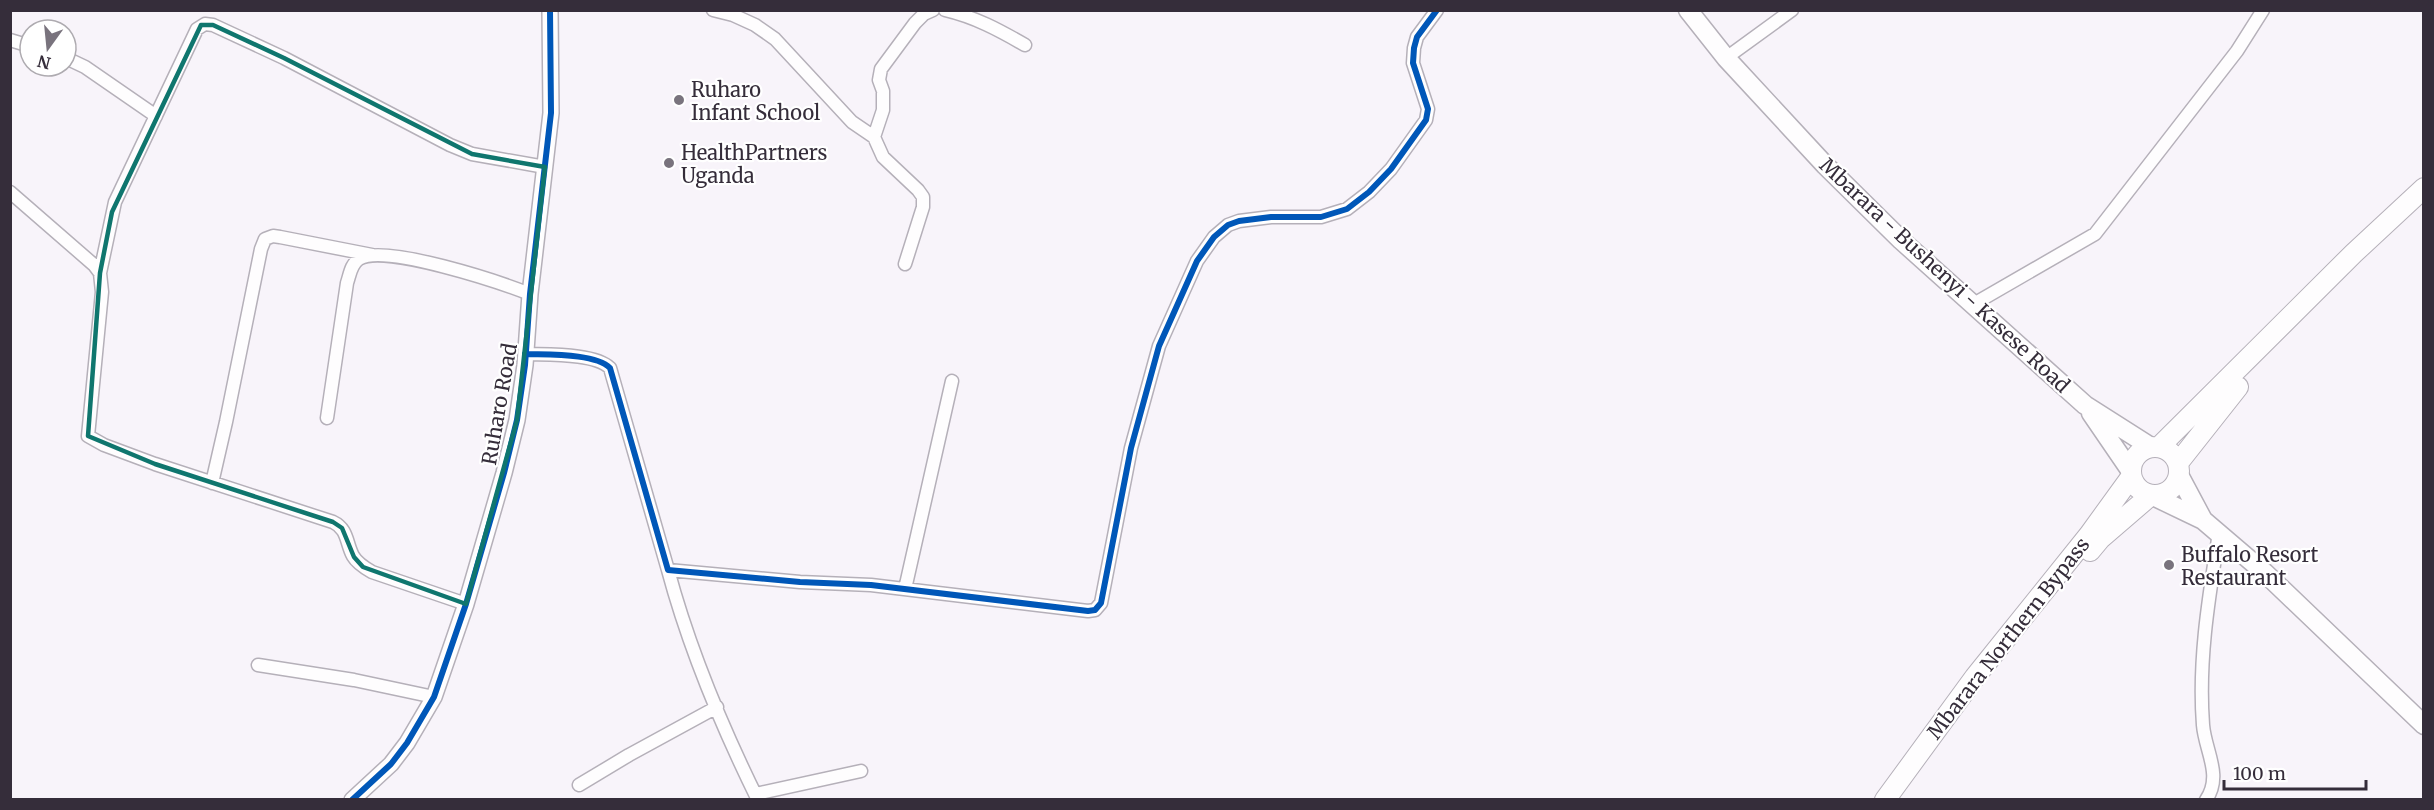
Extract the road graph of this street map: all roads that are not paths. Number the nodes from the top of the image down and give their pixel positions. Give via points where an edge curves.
1 (550, 10) edge
2 (712, 10) edge
3 (933, 10) edge
4 (945, 10) edge
5 (1437, 10) edge
6 (1688, 10) edge
7 (1792, 10) edge
8 (2263, 10) edge
9 (1025, 45) dead end
10 (1726, 58) junction
11 (78, 64) edge
12 (156, 116) junction
13 (874, 137) junction
14 (545, 167) junction
15 (2424, 188) edge
16 (10, 192) edge
17 (2424, 204) edge
18 (372, 255) junction
19 (905, 264) dead end
20 (100, 273) junction
21 (530, 294) junction
22 (1972, 304) junction
23 (525, 354) junction
24 (952, 381) dead end
25 (2085, 405) junction
26 (327, 418) dead end
27 (2155, 447) junction
28 (2179, 469) junction
29 (2131, 474) junction
30 (212, 483) junction
31 (2151, 495) junction
32 (2203, 520) junction
33 (2218, 533) junction
34 (668, 570) junction
35 (905, 589) junction
36 (466, 604) junction
37 (258, 665) dead end
38 (434, 697) junction
39 (717, 707) junction
40 (2424, 725) edge
41 (861, 771) dead end
42 (579, 785) dead end
43 (757, 797) edge
44 (352, 800) edge
45 (1885, 800) edge
46 (1896, 800) edge
47 (2206, 800) edge

1 - 14 street, Ruharo Road via 551,113
2 - 13 street via 733,15 776,39 852,122
3 - 13 street via 915,23 881,69 883,110
4 - 9 street via 965,15
5 - 35 street via 1417,37 1414,48 1413,63 1428,109 1425,120 1391,169 1347,209 1322,218 1271,217 1228,225 1197,261 1159,346 1131,448 1099,606 1088,611
6 - 10 main road, Mbarara - Bushenyi - Kasese Road
7 - 10 street
8 - 22 street via 2238,51 2095,234
10 - 22 main road, Mbarara - Bushenyi - Kasese Road via 1825,165
11 - 12 street
12 - 14 street via 198,29 209,24 284,58 450,145 472,154
12 - 20 street via 115,202
13 - 19 street via 883,157 918,189 922,198 923,207
14 - 21 street, Ruharo Road
15 - 27 highway, Mbarara Northern Bypass
16 - 20 street
17 - 28 highway via 2255,367 2221,406
18 - 21 street via 443,267
18 - 26 street via 353,264 347,283
18 - 30 street via 273,236 265,240
20 - 30 street via 103,282 88,436
21 - 23 street, Ruharo Road
22 - 25 main road, Mbarara - Bushenyi - Kasese Road
23 - 34 street via 602,361 610,368
23 - 36 street, Ruharo Road via 517,420
24 - 35 street
25 - 27 main road, Mbarara - Bushenyi - Kasese Road
25 - 29 main road, Mbarara - Bushenyi - Kasese Road
27 - 28 highway via 2173,454
27 - 29 highway, Mbarara Northern Bypass via 2136,455
28 - 31 highway via 2177,483 2166,493
28 - 32 main road
29 - 31 highway via 2138,489
29 - 45 highway, Mbarara Northern Bypass via 2089,535 1982,668
30 - 36 street via 340,526 363,567
31 - 32 main road
31 - 46 highway via 2100,539 2002,657
32 - 33 main road
33 - 40 main road
33 - 47 street via 2204,627 2202,714 2214,767 2214,781
34 - 35 street
34 - 39 street
36 - 38 street, Ruharo Road
37 - 38 street
38 - 44 street, Ruharo Road via 391,764
39 - 42 street
39 - 43 street
41 - 43 street

